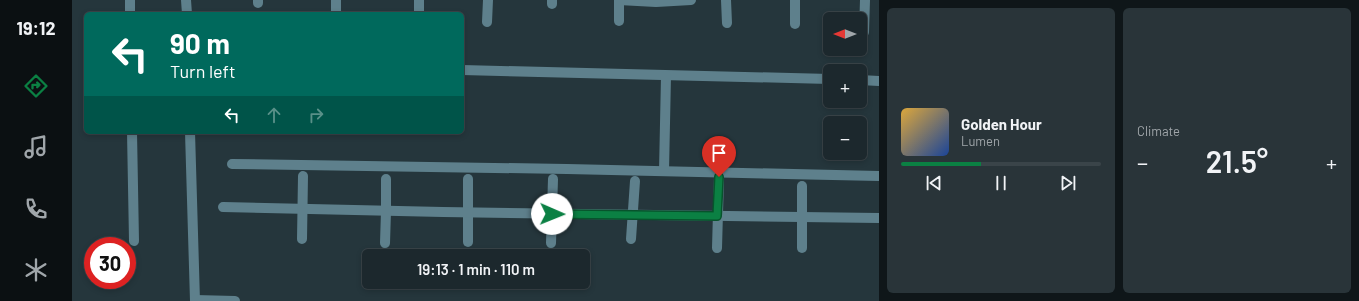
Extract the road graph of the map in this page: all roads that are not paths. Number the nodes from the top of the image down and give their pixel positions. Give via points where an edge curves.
1 (130, 0) edge
2 (186, 0) edge
3 (336, 0) edge
4 (419, 0) edge
5 (488, 0) edge
6 (619, 0) edge
7 (691, 0) edge
8 (726, 0) edge
9 (795, 0) edge
10 (865, 0) edge
11 (130, 12) edge
12 (187, 12) edge
13 (336, 12) edge
14 (419, 12) edge
15 (865, 12) edge
16 (619, 21) dead end
17 (487, 22) dead end
18 (727, 23) dead end
19 (795, 24) dead end
20 (464, 70) edge
21 (666, 76) junction
22 (823, 79) edge
23 (867, 80) edge
24 (879, 80) edge
25 (132, 134) edge
26 (190, 134) edge
27 (232, 164) dead end
28 (664, 171) junction
29 (303, 176) dead end
30 (879, 176) edge
31 (719, 177) dead end
32 (386, 179) dead end
33 (468, 179) dead end
34 (553, 179) dead end
35 (635, 181) dead end
36 (802, 186) dead end
37 (223, 207) dead end
38 (303, 209) junction
39 (386, 211) junction
40 (469, 212) junction
41 (552, 214) junction
42 (633, 215) junction
43 (717, 216) junction
44 (802, 217) junction
45 (879, 218) edge
46 (134, 237) edge
47 (302, 239) dead end
48 (632, 239) dead end
49 (468, 242) dead end
50 (384, 243) dead end
51 (551, 243) dead end
52 (717, 248) dead end
53 (802, 248) dead end
54 (194, 301) edge
55 (235, 301) edge

1 - 11 street
2 - 12 street
3 - 13 street
4 - 14 street
5 - 17 street
6 - 7 street
6 - 16 street
8 - 18 street
9 - 19 street
10 - 15 street
20 - 21 street
21 - 22 street
21 - 28 street
23 - 24 street
25 - 46 street
26 - 54 street
27 - 28 street
28 - 30 street
29 - 38 street
31 - 43 street
32 - 39 street
33 - 40 street
34 - 41 street
35 - 42 street
36 - 44 street
37 - 38 street
38 - 39 street
38 - 47 street
39 - 40 street
39 - 50 street
40 - 41 street
40 - 49 street
41 - 42 street
41 - 51 street
42 - 43 street
42 - 48 street
43 - 44 street
43 - 52 street
44 - 45 street
44 - 53 street
54 - 55 street

